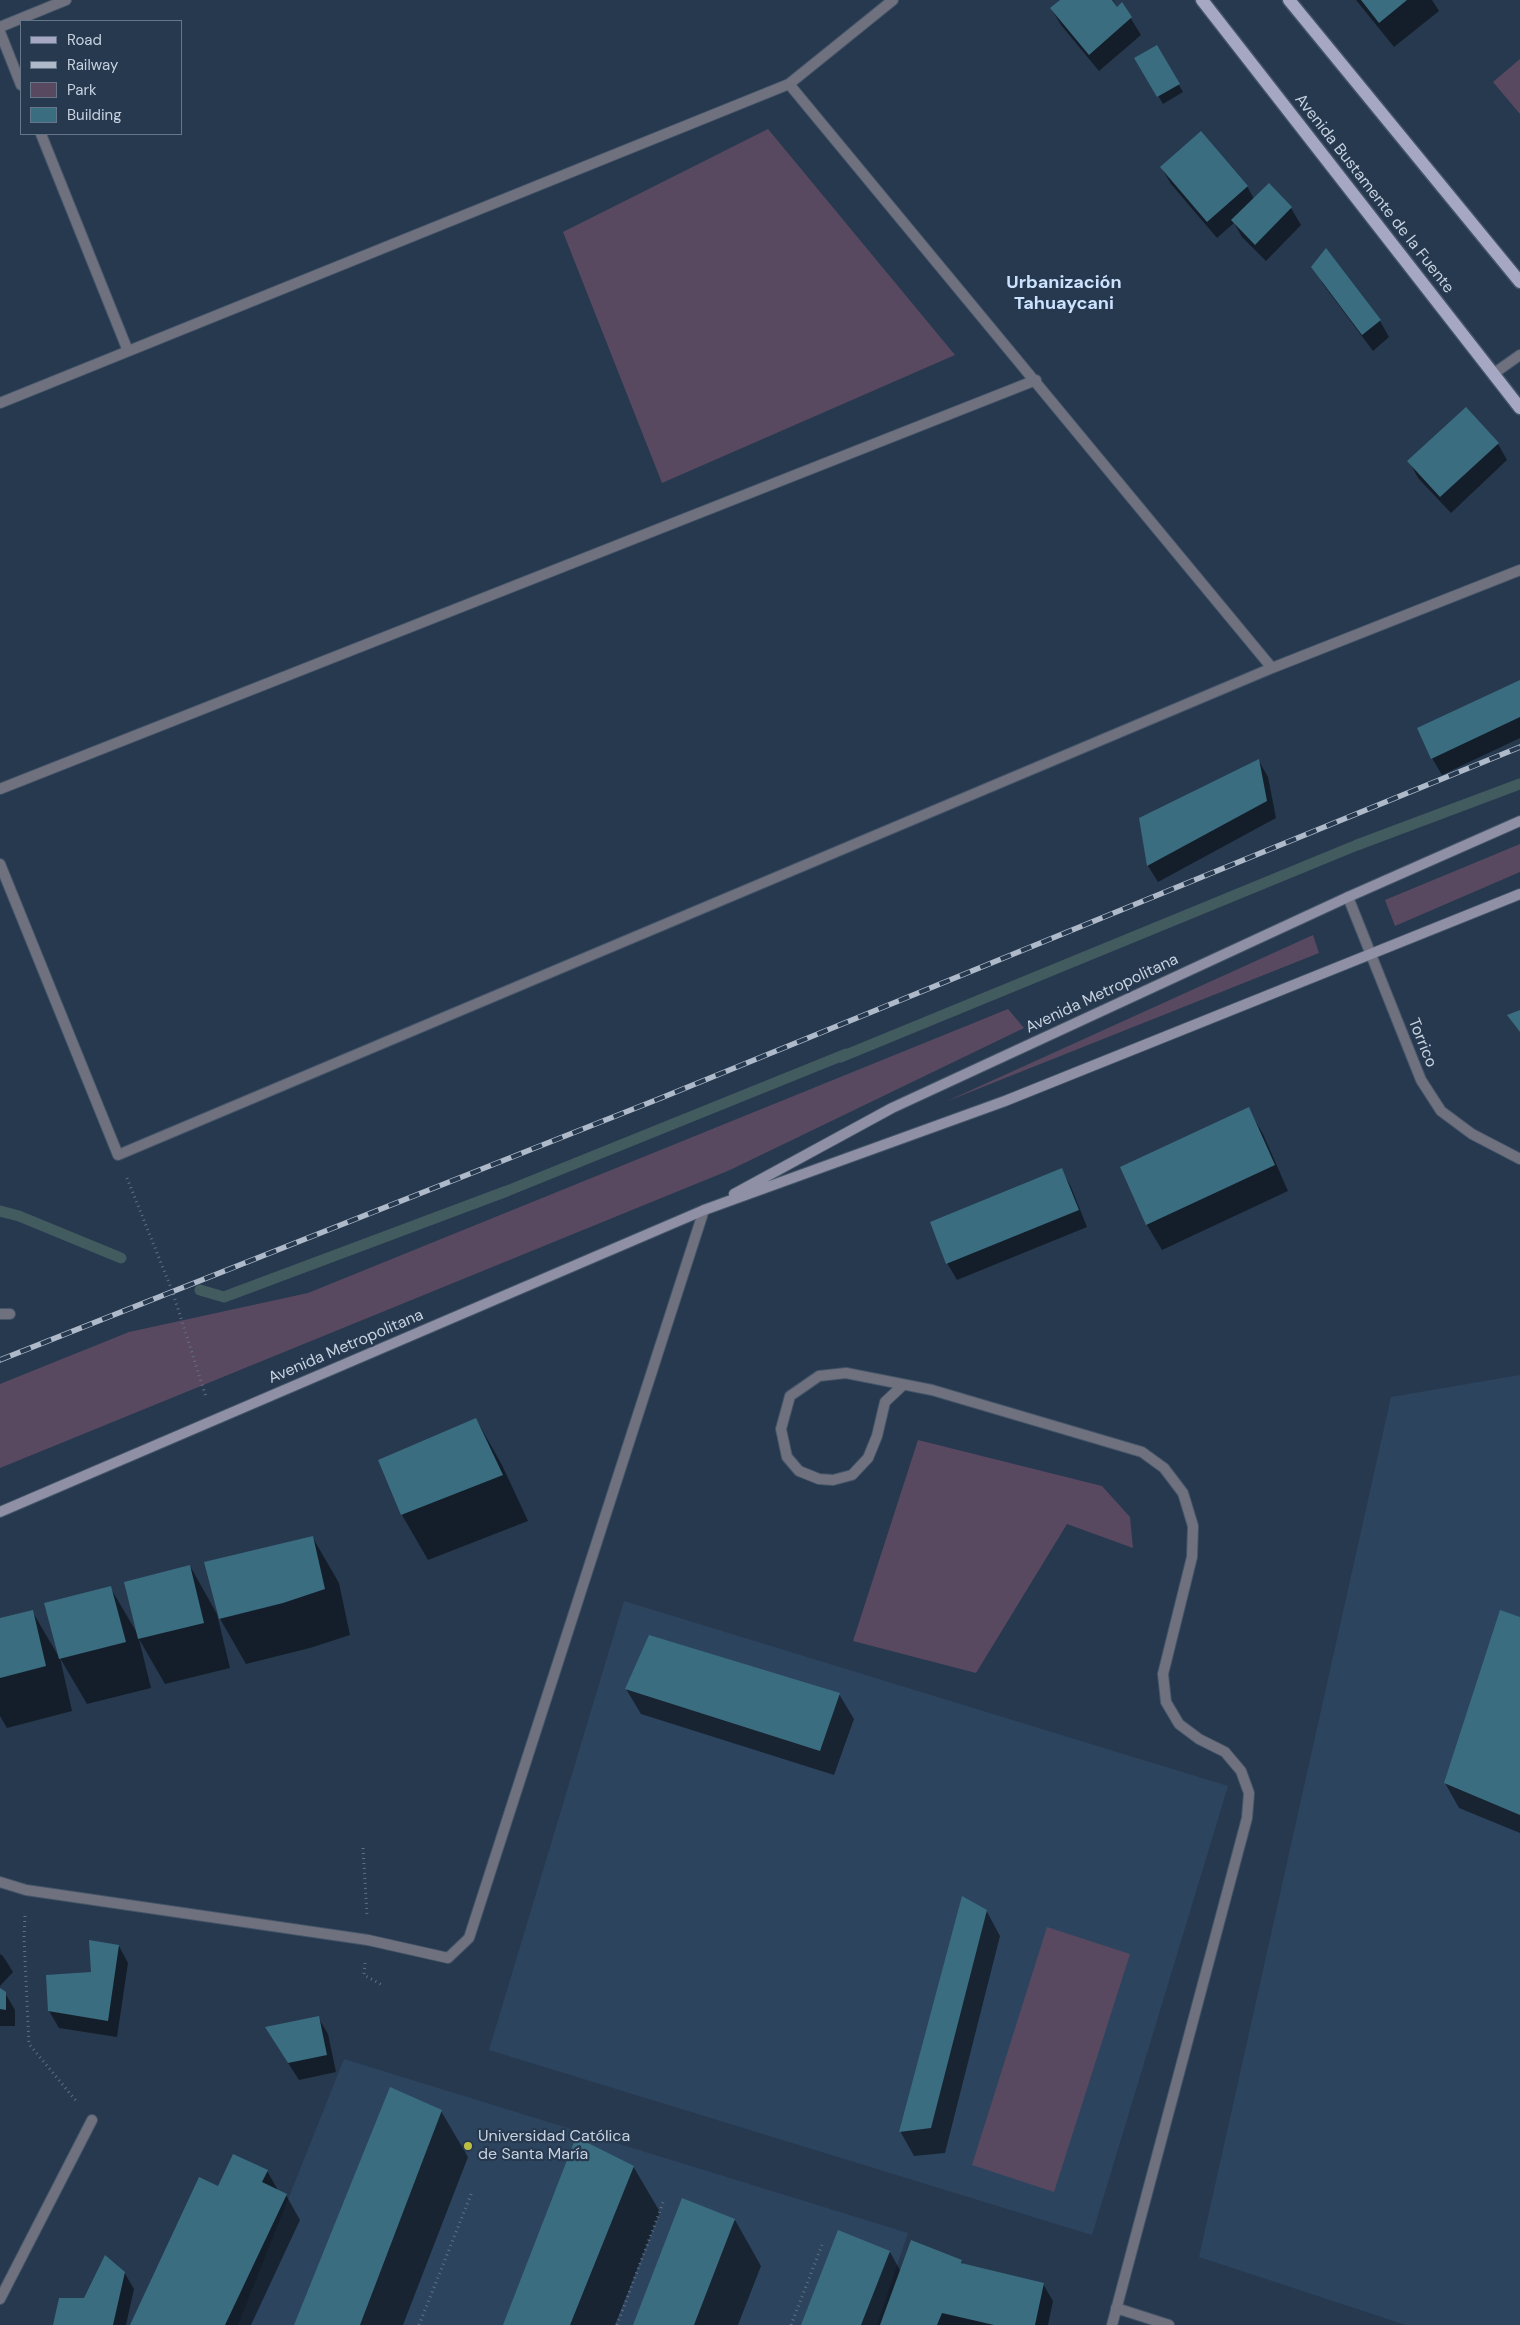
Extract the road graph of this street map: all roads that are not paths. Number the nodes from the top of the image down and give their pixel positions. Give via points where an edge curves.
1 (66, 0) edge
2 (893, 0) edge
3 (1202, 0) edge
4 (1289, 0) edge
5 (0, 27) edge
6 (0, 32) edge
7 (20, 82) edge
8 (789, 84) junction
9 (41, 135) edge
10 (1520, 282) edge
11 (128, 351) junction
12 (1520, 355) edge
13 (1493, 374) junction
14 (1036, 380) junction
15 (0, 403) edge
16 (1520, 408) edge
17 (1520, 570) edge
18 (1272, 668) junction
19 (0, 789) edge
20 (1520, 821) edge
21 (0, 864) edge
22 (1520, 894) edge
23 (1348, 897) junction
24 (1370, 955) junction
25 (1520, 1159) edge
26 (704, 1210) junction
27 (903, 1384) junction
28 (0, 1512) edge
29 (0, 1882) edge
30 (92, 2120) road end
31 (0, 2299) edge
32 (1116, 2308) junction
33 (1112, 2325) edge
34 (1169, 2325) edge

1 - 5 street
2 - 8 street
3 - 13 main road, Avenida Bustamente de la Fuente
4 - 10 main road
6 - 7 street
8 - 11 street
8 - 14 street
9 - 11 street
11 - 15 street
12 - 13 street
13 - 16 main road, Avenida Bustamente de la Fuente
14 - 18 street
14 - 19 street
17 - 18 street
18 - 21 street via 118,1155
20 - 23 street, Avenida Metropolitana
22 - 24 street, Avenida Metropolitana
23 - 24 street, Torrico
23 - 26 street, Avenida Metropolitana via 892,1108
24 - 25 street, Torrico via 1421,1080 1441,1111 1472,1134
24 - 26 street, Avenida Metropolitana via 1005,1101
26 - 28 street, Avenida Metropolitana
26 - 29 street via 469,1938 448,1958 368,1940 26,1890
27 - 27 street via 846,1373 819,1376 790,1396 781,1429 787,1456 799,1471 819,1479 833,1480 852,1475 868,1458 878,1436 885,1402
27 - 32 street via 1142,1452 1164,1468 1183,1493 1193,1526 1192,1557 1163,1674 1166,1702 1180,1724 1199,1739 1225,1752 1241,1770 1249,1794 1248,1818
30 - 31 street
32 - 33 street
32 - 34 street

